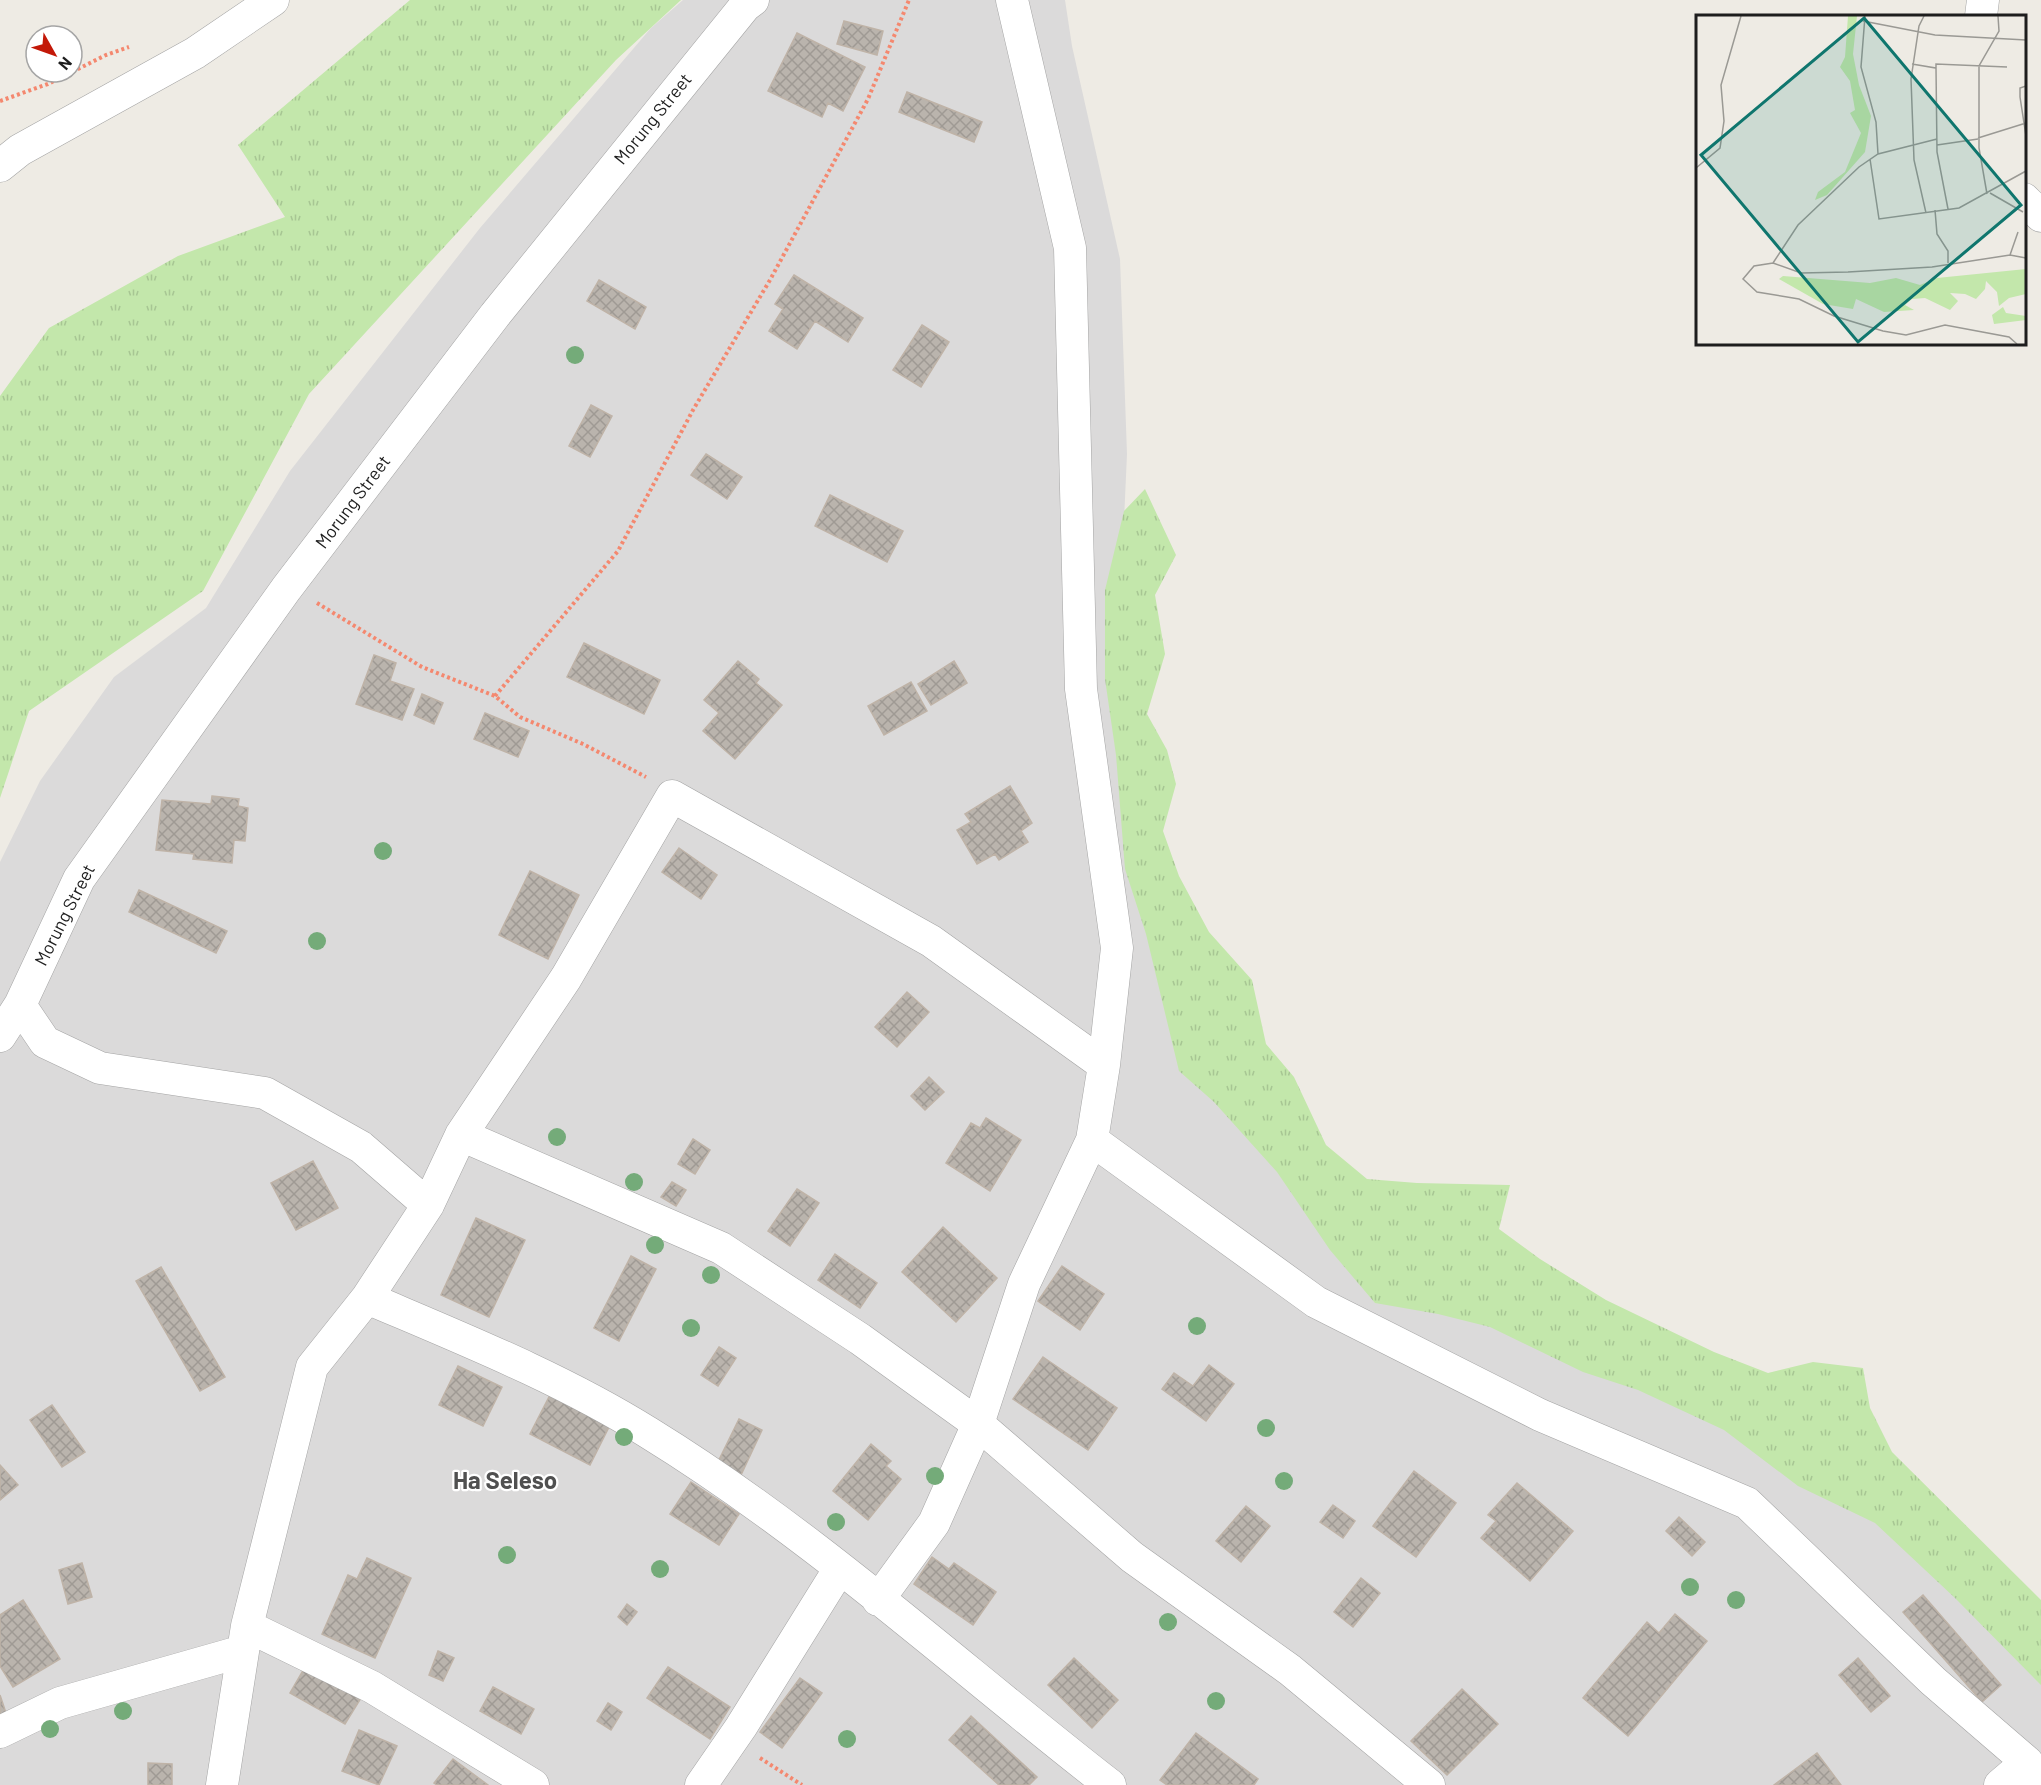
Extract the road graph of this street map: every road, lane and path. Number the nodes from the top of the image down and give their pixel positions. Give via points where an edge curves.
1 (273, 0) edge
2 (753, 0) edge
3 (909, 0) edge
4 (1012, 0) edge
5 (1983, 0) edge
6 (1981, 15) edge
7 (0, 165) edge
8 (2026, 200) edge
9 (2041, 216) edge
10 (286, 589) junction
11 (495, 696) junction
12 (672, 796) junction
13 (20, 1005) junction
14 (0, 1036) edge
15 (1104, 1065) junction
16 (460, 1136) junction
17 (1092, 1140) junction
18 (428, 1205) junction
19 (367, 1298) junction
20 (978, 1424) junction
21 (840, 1568) junction
22 (878, 1600) junction
23 (245, 1638) junction
24 (0, 1732) edge
25 (731, 1740) junction
26 (2034, 1772) edge
27 (222, 1785) edge
28 (533, 1785) edge
29 (701, 1785) edge
30 (802, 1785) edge
31 (1110, 1785) edge
32 (1429, 1785) edge
33 (2000, 1785) edge

1 - 7 street via 195,53 20,150
2 - 10 street, Morung Street via 495,315
3 - 11 path via 868,99 618,551
4 - 15 street via 1070,248 1081,689 1117,948
5 - 6 street
8 - 9 street
10 - 11 path via 325,606 422,667
10 - 13 street, Morung Street via 79,879
11 - 12 path via 520,717 640,773
12 - 15 street via 931,941
12 - 16 street via 566,978
13 - 14 street, Morung Street
13 - 18 street via 45,1042 100,1068 265,1093 361,1147
15 - 17 street
16 - 18 street
16 - 20 street via 721,1248 860,1339
17 - 20 street via 1024,1284
17 - 26 street via 1316,1302 1540,1415 1747,1503
18 - 19 street
19 - 21 street via 522,1364 649,1432 792,1529
19 - 23 street via 312,1367
20 - 22 street via 934,1523
20 - 32 street via 1132,1557 1290,1670
21 - 22 street
21 - 25 street
22 - 31 street
23 - 24 street via 60,1703
23 - 27 street
23 - 28 street via 372,1687
25 - 29 street
25 - 30 path
26 - 33 street

